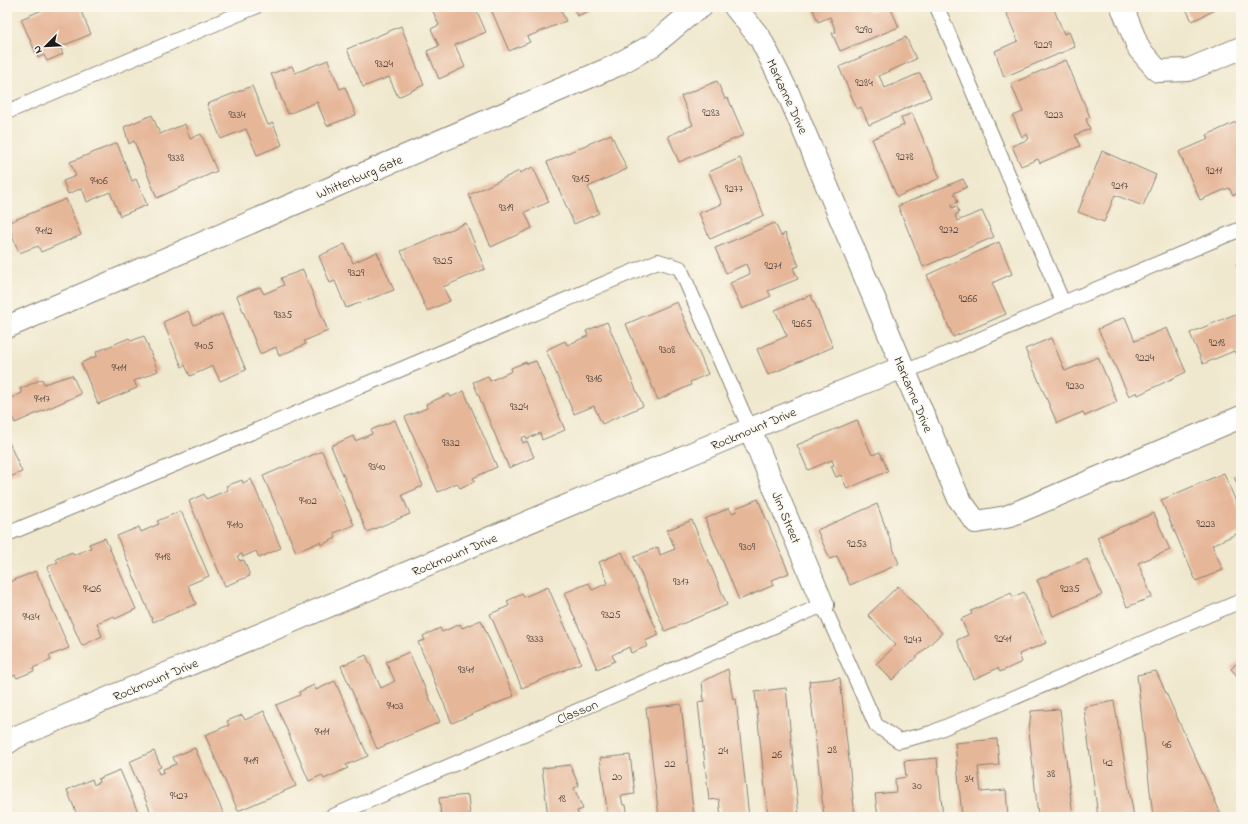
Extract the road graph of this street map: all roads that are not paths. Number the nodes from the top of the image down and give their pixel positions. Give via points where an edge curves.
1 (255, 7) edge
2 (701, 7) edge
3 (735, 7) edge
4 (937, 7) edge
5 (1122, 7) edge
6 (1241, 48) edge
7 (7, 112) edge
8 (1241, 229) edge
9 (1062, 303) junction
10 (7, 328) edge
11 (904, 370) junction
12 (1241, 417) edge
13 (750, 429) junction
14 (7, 534) edge
15 (1241, 601) edge
16 (823, 605) junction
17 (7, 743) edge
18 (331, 817) edge

1 - 7 lane
2 - 10 street, Whittenburg Gate via 653,45 615,66
3 - 11 street, Markanne Drive via 760,38 788,93
4 - 9 lane
5 - 6 street via 1139,49 1158,71 1188,70
8 - 9 lane
9 - 11 lane
11 - 12 street, Markanne Drive via 959,499 976,522 1006,518
11 - 13 street, Rockmount Drive
13 - 14 lane via 680,268 658,261
13 - 16 street, Jim Street
13 - 17 street, Rockmount Drive
15 - 16 lane via 931,734 899,741 876,725
16 - 18 lane, Classon

